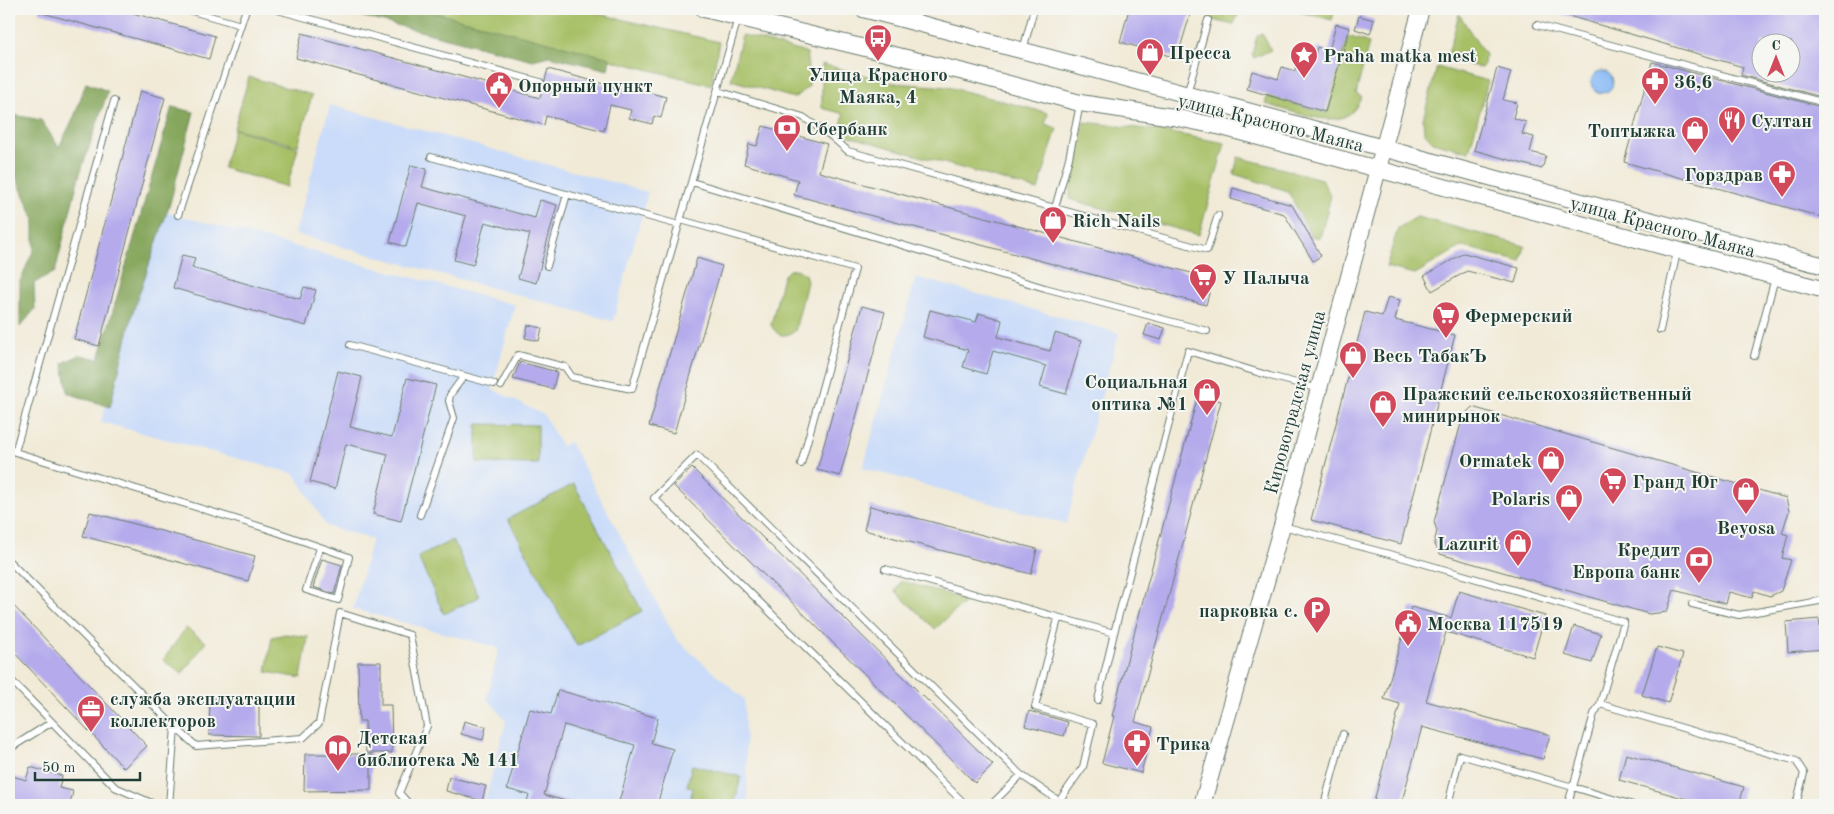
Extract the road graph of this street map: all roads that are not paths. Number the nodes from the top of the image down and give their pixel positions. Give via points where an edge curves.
1 (185, 9) edge
2 (246, 9) edge
3 (274, 9) edge
4 (704, 9) edge
5 (863, 9) edge
6 (1034, 9) edge
7 (1421, 9) edge
8 (738, 17) junction
9 (1208, 20) dead end
10 (241, 24) junction
11 (1537, 24) dead end
12 (1023, 50) junction
13 (540, 82) dead end
14 (718, 91) junction
15 (1187, 95) junction
16 (114, 101) dead end
17 (1080, 103) junction
18 (1825, 103) edge
19 (1383, 148) junction
20 (431, 157) dead end
21 (1377, 170) junction
22 (692, 182) junction
23 (567, 194) junction
24 (1055, 208) junction
25 (178, 215) dead end
26 (1218, 215) dead end
27 (680, 222) junction
28 (1677, 250) junction
29 (547, 266) dead end
30 (1825, 266) edge
31 (1775, 277) junction
32 (1825, 290) edge
33 (1660, 330) dead end
34 (1207, 331) dead end
35 (350, 346) dead end
36 (1754, 356) dead end
37 (464, 376) junction
38 (1319, 389) junction
39 (12, 451) edge
40 (802, 464) dead end
41 (420, 515) dead end
42 (1282, 526) junction
43 (320, 548) junction
44 (9, 561) edge
45 (885, 569) dead end
46 (1825, 600) edge
47 (1692, 604) dead end
48 (1058, 619) junction
49 (1114, 633) junction
50 (9, 678) edge
51 (1098, 700) dead end
52 (1600, 704) junction
53 (52, 722) junction
54 (175, 727) junction
55 (1343, 734) dead end
56 (9, 749) edge
57 (1021, 775) junction
58 (1573, 787) junction
59 (1569, 800) dead end
60 (1059, 801) junction
61 (156, 805) edge
62 (169, 805) edge
63 (410, 805) edge
64 (966, 805) edge
65 (991, 805) edge
66 (1065, 805) edge
67 (1202, 805) edge
68 (1324, 805) edge
69 (1448, 805) edge
70 (1633, 805) edge
71 (1796, 805) edge

1 - 10 lane
2 - 10 lane
3 - 13 lane
4 - 8 street, улица Красного Маяка
5 - 12 street, улица Красного Маяка
6 - 12 lane
7 - 19 street, Кировоградская улица
8 - 14 lane
8 - 17 street, улица Красного Маяка
9 - 15 lane
10 - 25 lane
11 - 18 lane
12 - 15 street, улица Красного Маяка
14 - 22 lane
14 - 24 lane via 803,117 848,151
15 - 19 street, улица Красного Маяка
16 - 39 lane
17 - 21 street, улица Красного Маяка via 1222,127
17 - 24 lane
19 - 21 street, Кировоградская улица
19 - 30 street, улица Красного Маяка
20 - 23 lane
21 - 28 street, улица Красного Маяка
21 - 38 street, Кировоградская улица
22 - 27 lane
22 - 34 lane via 1039,286
23 - 27 lane
23 - 29 lane
24 - 26 lane via 1207,250
27 - 37 lane via 632,389 572,376 565,367 518,355 497,385
27 - 40 lane via 855,268
28 - 31 street, улица Красного Маяка
28 - 33 lane
31 - 32 street, улица Красного Маяка
31 - 36 lane
35 - 37 lane
37 - 41 lane via 450,395 454,418
38 - 42 street, Кировоградская улица
38 - 49 lane via 1188,351
39 - 43 lane via 268,529
42 - 52 lane via 1624,622
42 - 67 street, Кировоградская улица
43 - 43 lane via 349,557 338,600 306,590
44 - 54 lane
45 - 48 lane
46 - 47 lane via 1739,615
48 - 49 lane
48 - 60 lane via 1035,708 1093,724 1082,767
49 - 51 lane
50 - 53 lane
52 - 58 lane via 1594,714
52 - 71 lane via 1796,761 1804,773
53 - 56 lane
53 - 61 lane via 114,787
54 - 62 lane
54 - 63 lane via 196,746 302,738 319,723 340,613 410,635 427,726 399,793
55 - 68 lane
57 - 60 lane
57 - 64 lane via 697,455 654,498
57 - 65 lane
58 - 59 lane
58 - 69 lane via 1460,755
58 - 70 lane
60 - 66 lane

